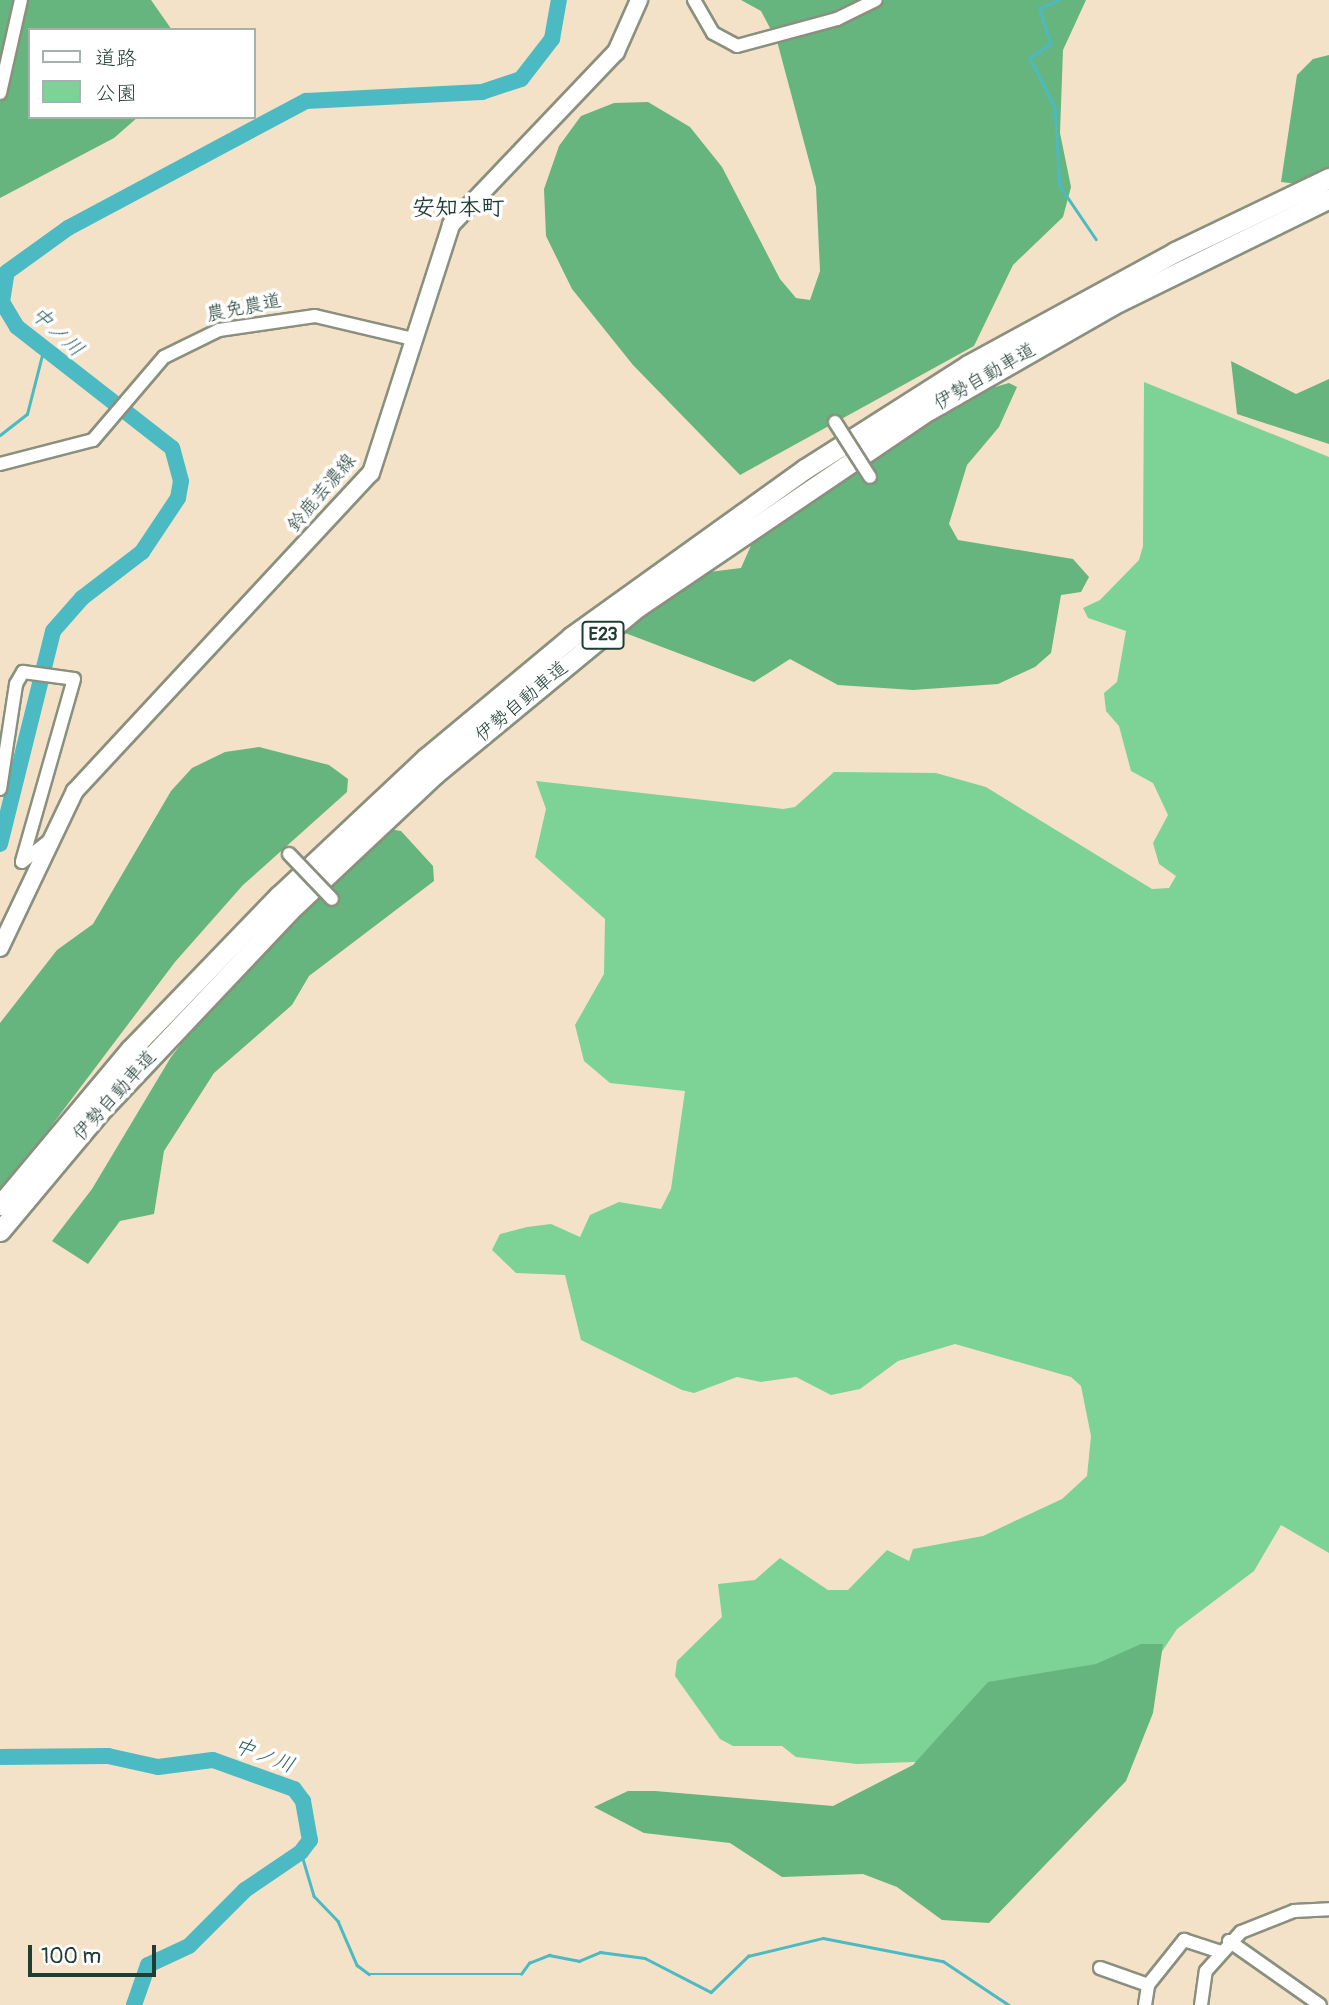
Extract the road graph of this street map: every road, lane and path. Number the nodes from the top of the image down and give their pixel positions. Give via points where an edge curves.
1 (21, 0) edge
2 (639, 0) edge
3 (694, 0) edge
4 (876, 0) edge
5 (0, 93) edge
6 (1329, 178) edge
7 (1329, 198) edge
8 (413, 339) junction
9 (835, 422) dead end
10 (0, 464) edge
11 (870, 477) dead end
12 (0, 789) edge
13 (50, 840) junction
14 (289, 854) dead end
15 (332, 899) dead end
16 (0, 948) edge
17 (0, 1205) edge
18 (0, 1231) edge
19 (1329, 1909) edge
20 (1225, 1947) junction
21 (1100, 1968) dead end
22 (1148, 1986) junction
23 (1325, 2004) edge
24 (1145, 2005) edge
25 (1201, 2005) edge

1 - 5 street
2 - 8 main road, 鈴鹿芸濃線 via 623,43 451,225
3 - 4 street via 713,33 737,46 837,19
6 - 17 highway, 伊勢自動車道 / E23 via 1174,252 968,365 794,476 582,628 446,741 279,896 131,1049
7 - 18 highway, 伊勢自動車道 / E23 via 1112,305 929,410 639,606 435,774 290,909 103,1108
8 - 10 street, 農免農道 via 315,316 219,330 178,346 135,389 113,420 83,446
8 - 13 main road, 鈴鹿芸濃線 via 371,473 75,791
9 - 11 street, bridge
12 - 13 street via 16,684 32,669 74,679 22,862
13 - 16 main road, 鈴鹿芸濃線
14 - 15 street, bridge
19 - 20 street via 1280,1915
20 - 22 street via 1184,1940
20 - 23 street
20 - 25 street via 1206,1971
21 - 22 street
22 - 24 street

